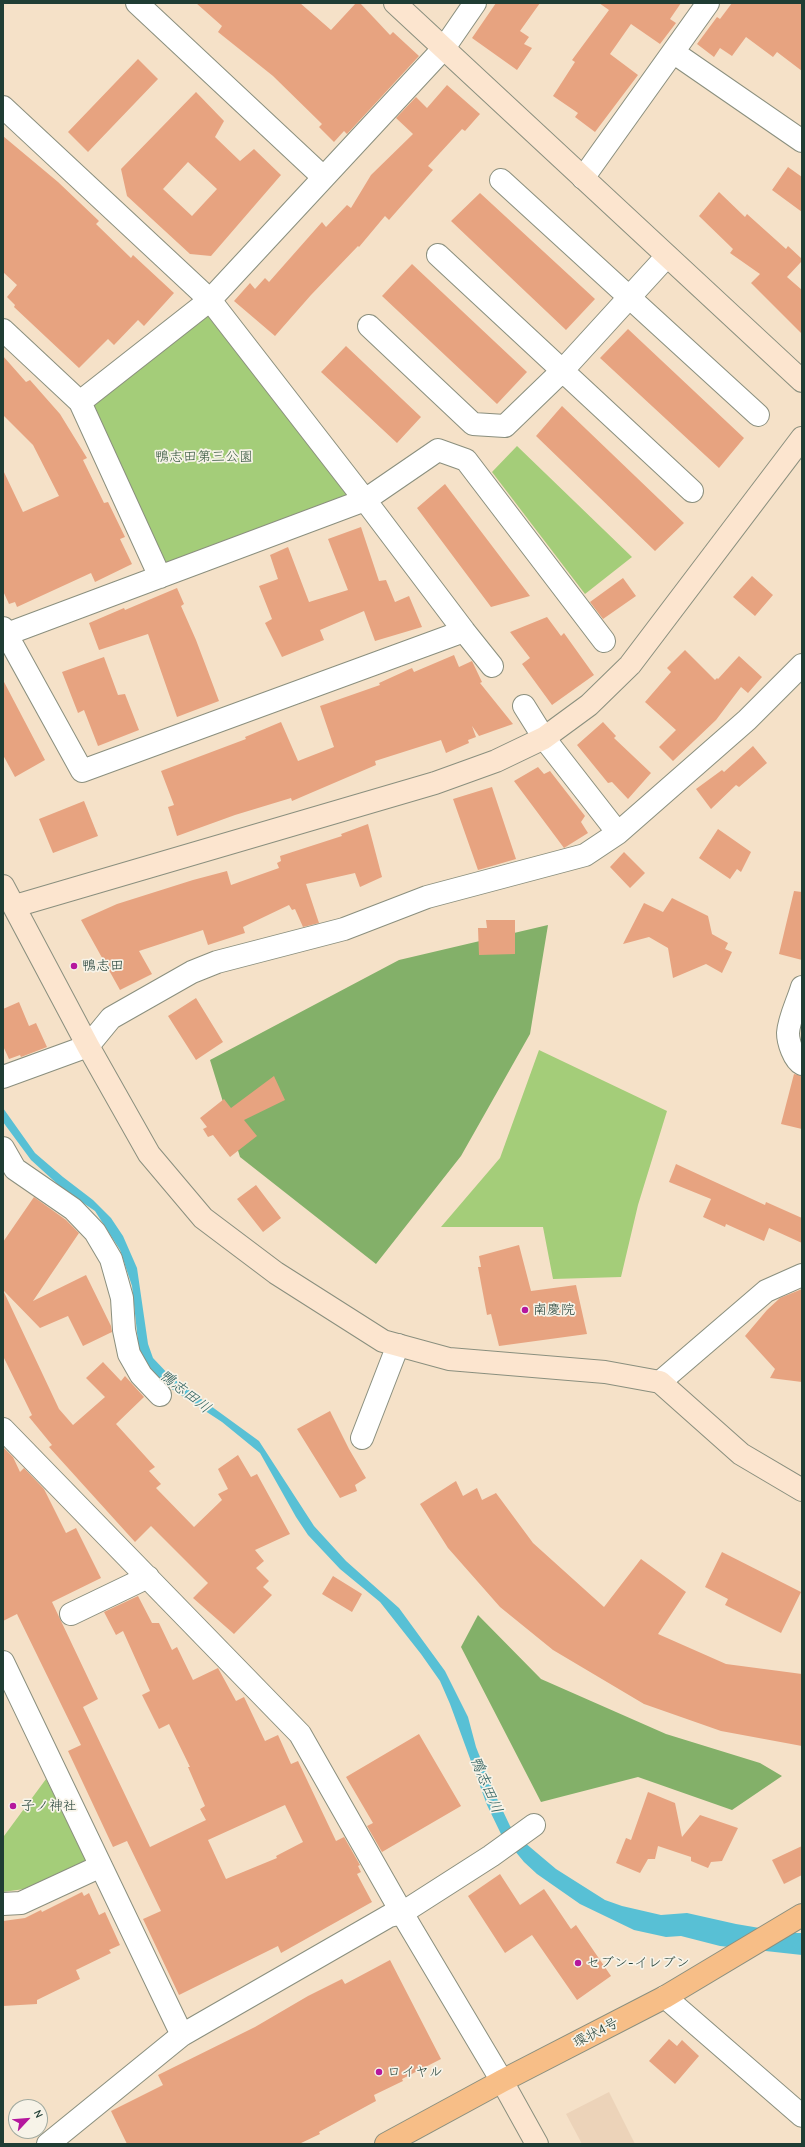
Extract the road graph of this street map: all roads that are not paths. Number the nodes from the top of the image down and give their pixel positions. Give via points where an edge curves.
1 (136, 3) edge
2 (395, 3) edge
3 (475, 3) edge
4 (708, 3) edge
5 (444, 48) junction
6 (673, 52) junction
7 (3, 107) edge
8 (802, 141) edge
9 (323, 177) junction
10 (584, 178) junction
11 (501, 180) dead end
12 (438, 255) dead end
13 (667, 256) junction
14 (630, 297) junction
15 (210, 300) junction
16 (369, 326) dead end
17 (3, 330) edge
18 (562, 371) junction
19 (802, 381) edge
20 (80, 402) junction
21 (758, 416) dead end
22 (802, 438) edge
23 (692, 491) dead end
24 (365, 500) junction
25 (160, 577) junction
26 (5, 631) edge
27 (464, 631) junction
28 (604, 641) dead end
29 (802, 665) edge
30 (492, 666) dead end
31 (524, 706) dead end
32 (544, 738) junction
33 (618, 833) junction
34 (3, 886) edge
35 (9, 909) edge
36 (802, 987) edge
37 (88, 1046) junction
38 (802, 1064) edge
39 (3, 1077) edge
40 (3, 1148) edge
41 (9, 1171) edge
42 (802, 1275) edge
43 (398, 1345) junction
44 (660, 1382) junction
45 (160, 1395) dead end
46 (3, 1428) edge
47 (362, 1438) dead end
48 (802, 1490) edge
49 (148, 1578) junction
50 (71, 1614) dead end
51 (3, 1662) edge
52 (531, 1827) dead end
53 (101, 1866) junction
54 (3, 1904) edge
55 (402, 1913) junction
56 (802, 1915) edge
57 (665, 1997) junction
58 (182, 2035) junction
59 (502, 2081) junction
60 (802, 2116) edge
61 (48, 2144) edge
62 (386, 2144) edge
63 (537, 2144) edge

1 - 9 street
2 - 5 street
3 - 5 street
4 - 6 street
5 - 9 street
5 - 10 street
6 - 8 street
6 - 10 street
7 - 15 street
9 - 15 street
10 - 13 street
11 - 14 street
12 - 18 street
13 - 14 street
13 - 19 street
14 - 18 street
14 - 21 street
15 - 20 street
15 - 24 street
16 - 18 street via 473,424 505,426
17 - 20 street
18 - 23 street
20 - 25 street
22 - 32 street via 630,665 589,705
24 - 25 street
24 - 27 street
24 - 28 street via 438,450 466,460
25 - 26 street
26 - 27 street via 82,771
27 - 30 street
29 - 33 street via 747,720
31 - 32 street
32 - 33 street
32 - 35 street via 496,761 435,784
33 - 37 street via 585,856 427,897 344,929 217,962 192,972 111,1018
34 - 35 street
35 - 37 street
36 - 38 street via 788,1033 790,1046 798,1062
37 - 39 street
37 - 43 street via 149,1154 203,1218 276,1273 383,1341
40 - 41 street
41 - 45 street via 73,1209 95,1232 111,1259 122,1298 129,1354 140,1375
42 - 44 street via 766,1291
43 - 44 street via 449,1359 605,1372
43 - 47 street
44 - 48 street via 741,1454
46 - 49 street
49 - 50 street
49 - 55 street via 300,1734
51 - 53 street
52 - 55 street
53 - 54 street via 21,1903
53 - 58 street
55 - 58 street via 389,1916
55 - 59 street
56 - 57 main road, 環状4号
57 - 59 main road, 環状4号
57 - 60 street
58 - 61 street
59 - 62 main road, 環状4号
59 - 63 street

